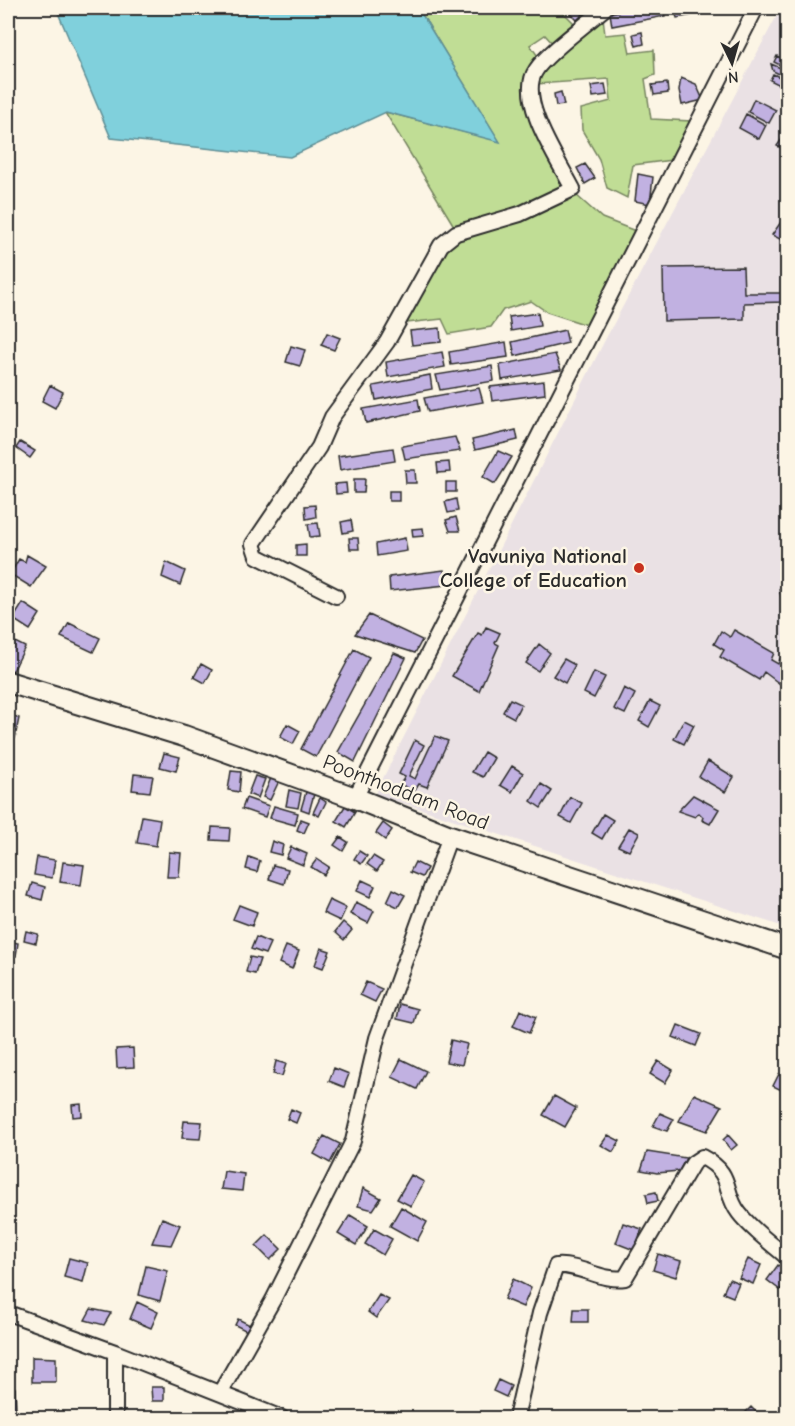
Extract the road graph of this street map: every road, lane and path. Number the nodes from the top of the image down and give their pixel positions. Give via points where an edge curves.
1 (605, 8) edge
2 (756, 8) edge
3 (336, 596) dead end
4 (8, 682) edge
5 (355, 798) junction
6 (450, 836) junction
7 (788, 949) edge
8 (788, 1258) edge
9 (8, 1313) edge
10 (116, 1352) junction
11 (220, 1394) junction
12 (115, 1419) edge
13 (282, 1419) edge
14 (516, 1419) edge

1 - 3 street via 536,69 530,84 535,114 573,189 520,214 456,233 441,245 387,342 332,417 319,447 253,544 257,556
2 - 5 street
4 - 5 street, Poonthoddam Road via 184,736
5 - 6 street, Poonthoddam Road
6 - 7 street, Poonthoddam Road
6 - 11 street via 377,1038 352,1141 273,1300
8 - 14 street via 738,1213 726,1178 714,1163 702,1157 693,1163 625,1278 614,1280 568,1265 556,1266 540,1313
9 - 10 street
10 - 11 street
10 - 12 street
11 - 13 street

